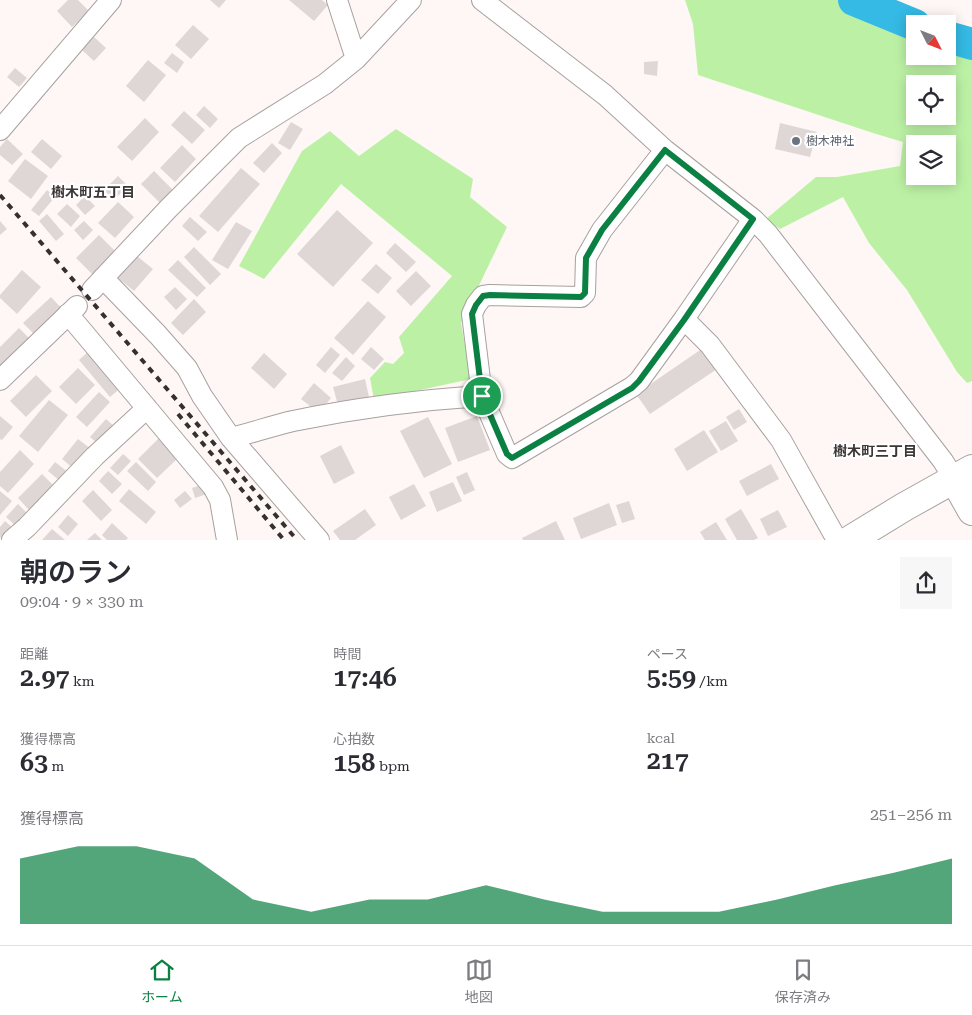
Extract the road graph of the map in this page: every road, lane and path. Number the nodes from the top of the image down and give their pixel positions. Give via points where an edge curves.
1 (111, 0) edge
2 (337, 0) edge
3 (411, 0) edge
4 (482, 0) edge
5 (356, 59) junction
6 (0, 130) edge
7 (665, 150) junction
8 (753, 219) junction
9 (684, 320) junction
10 (0, 380) edge
11 (482, 396) junction
12 (147, 408) junction
13 (231, 438) junction
14 (963, 474) edge
15 (972, 511) edge
16 (12, 540) edge
17 (227, 540) edge
18 (319, 540) edge
19 (837, 540) edge
20 (850, 540) edge

1 - 6 street
2 - 5 street
3 - 5 street
4 - 7 street via 605,95
5 - 13 street via 325,84 239,138 97,284 158,335 187,368
7 - 8 street
7 - 11 street via 602,230 586,258 585,293 581,297 490,295 483,296 476,305 472,314
8 - 9 street
8 - 14 street via 943,461
9 - 11 street via 632,388 512,458 507,454
9 - 19 street via 710,345 781,440
10 - 12 street via 72,310
11 - 13 street via 363,408 292,421
12 - 16 street
12 - 17 street via 213,487 220,500
13 - 18 street
14 - 15 street
14 - 20 street

